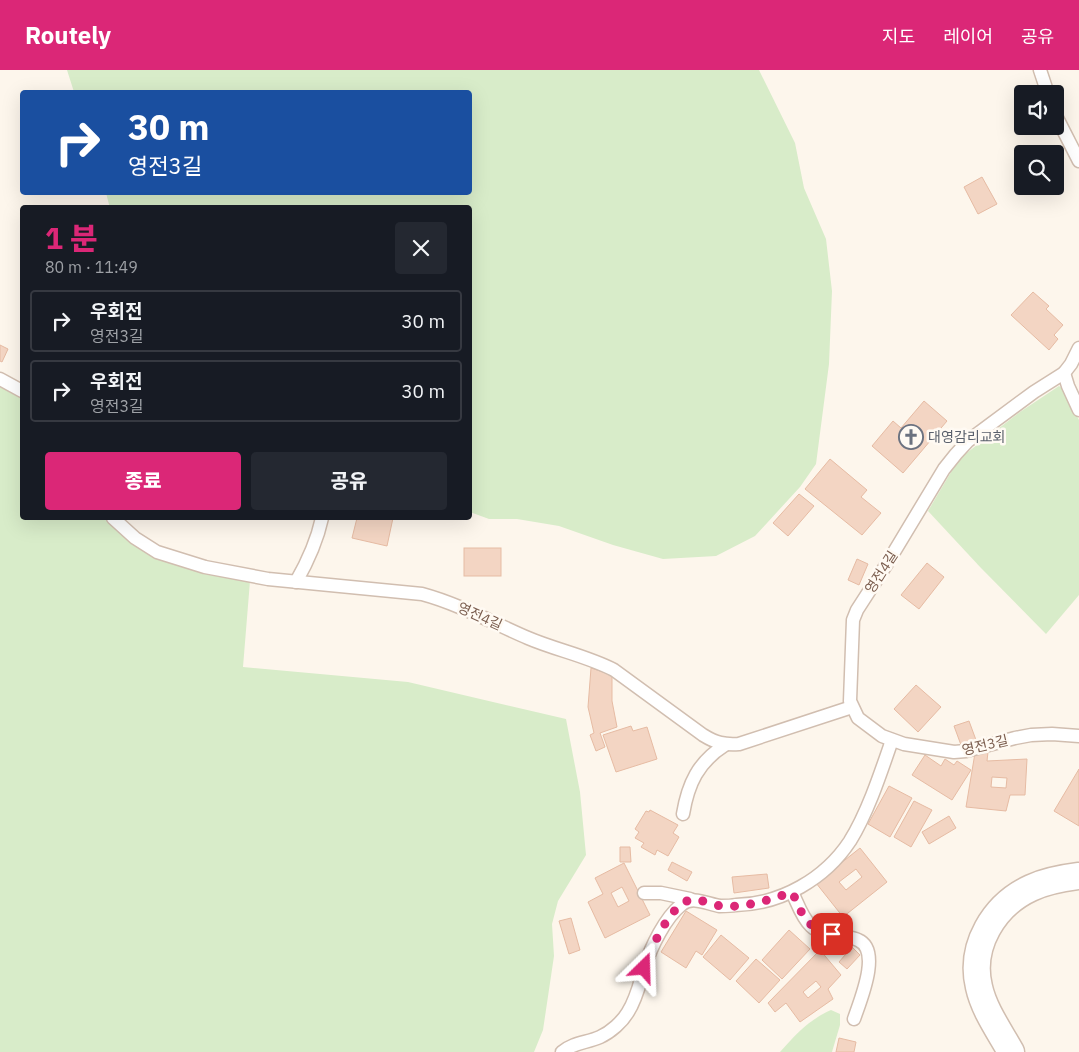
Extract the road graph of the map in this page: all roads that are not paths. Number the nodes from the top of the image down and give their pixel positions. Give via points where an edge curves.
1 (1040, 70) edge
2 (1045, 85) edge
3 (1064, 132) edge
4 (1079, 161) edge
5 (1079, 348) edge
6 (1064, 373) junction
7 (0, 379) edge
8 (20, 390) edge
9 (1079, 410) edge
10 (115, 520) edge
11 (322, 520) edge
12 (296, 582) junction
13 (852, 707) junction
14 (1079, 736) edge
15 (892, 740) junction
16 (725, 745) junction
17 (682, 814) dead end
18 (1079, 876) edge
19 (792, 892) junction
20 (644, 893) dead end
21 (690, 900) junction
22 (854, 1018) dead end
23 (562, 1052) edge
24 (1011, 1052) edge

1 - 2 lane
3 - 4 lane
5 - 6 lane, 영전4길
6 - 9 lane
6 - 13 lane, 영전4길 via 968,441 944,469 853,620
7 - 8 lane
10 - 12 lane, 영전4길 via 157,552 181,561
11 - 12 lane via 318,536
12 - 16 lane, 영전4길 via 422,594 441,599 563,652 599,662 703,735
13 - 15 lane, 영전3길 via 870,729
13 - 16 lane via 739,744
14 - 15 lane, 영전3길 via 1052,734 1015,738 954,752
15 - 19 lane via 874,790 850,840 828,867
16 - 17 lane via 696,771
18 - 24 street via 1031,888 1009,901 991,922 981,941 976,964 978,987
19 - 21 lane via 745,905 720,906
19 - 22 lane via 810,926 858,940 869,952 865,984
20 - 21 lane via 661,893
21 - 23 lane via 671,915 651,950 628,1012 617,1026 600,1037

